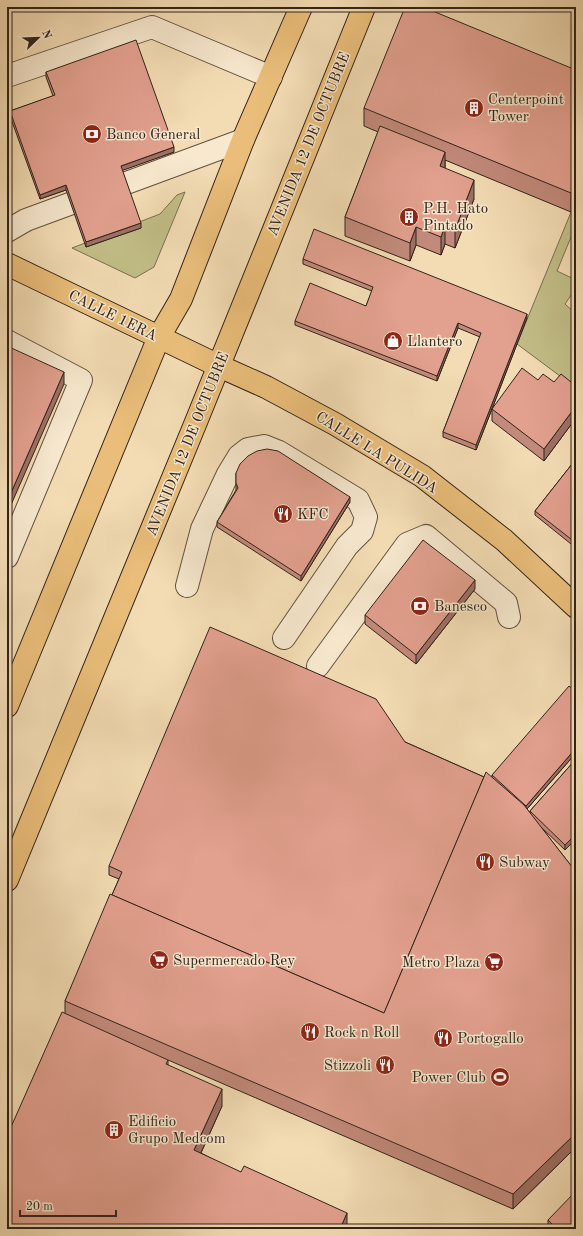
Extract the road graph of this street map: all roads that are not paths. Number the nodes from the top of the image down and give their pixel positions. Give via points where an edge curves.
1 (302, 7) edge
2 (364, 7) edge
3 (7, 76) edge
4 (271, 77) junction
5 (244, 140) junction
6 (7, 231) edge
7 (7, 264) edge
8 (159, 337) junction
9 (7, 341) edge
10 (219, 366) junction
11 (7, 558) edge
12 (187, 586) dead end
13 (576, 607) edge
14 (509, 617) dead end
15 (284, 638) dead end
16 (318, 666) dead end
17 (7, 706) edge
18 (7, 880) edge

1 - 4 main road
2 - 10 main road, AVENIDA 12 DE OCTUBRE
3 - 4 lane via 152,27
4 - 5 main road
5 - 6 lane via 26,220
5 - 8 main road via 181,299
7 - 8 main road, CALLE 1ERA
8 - 10 main road, CALLE 1ERA
8 - 17 main road
9 - 11 lane via 81,380
10 - 13 main road, CALLE LA PULIDA via 266,387 335,424 422,476 504,540
10 - 18 main road, AVENIDA 12 DE OCTUBRE
12 - 15 lane via 202,529 239,456 248,449 264,446 279,452 358,500 366,517 362,531 347,546
14 - 16 lane via 506,602 426,536 407,544

